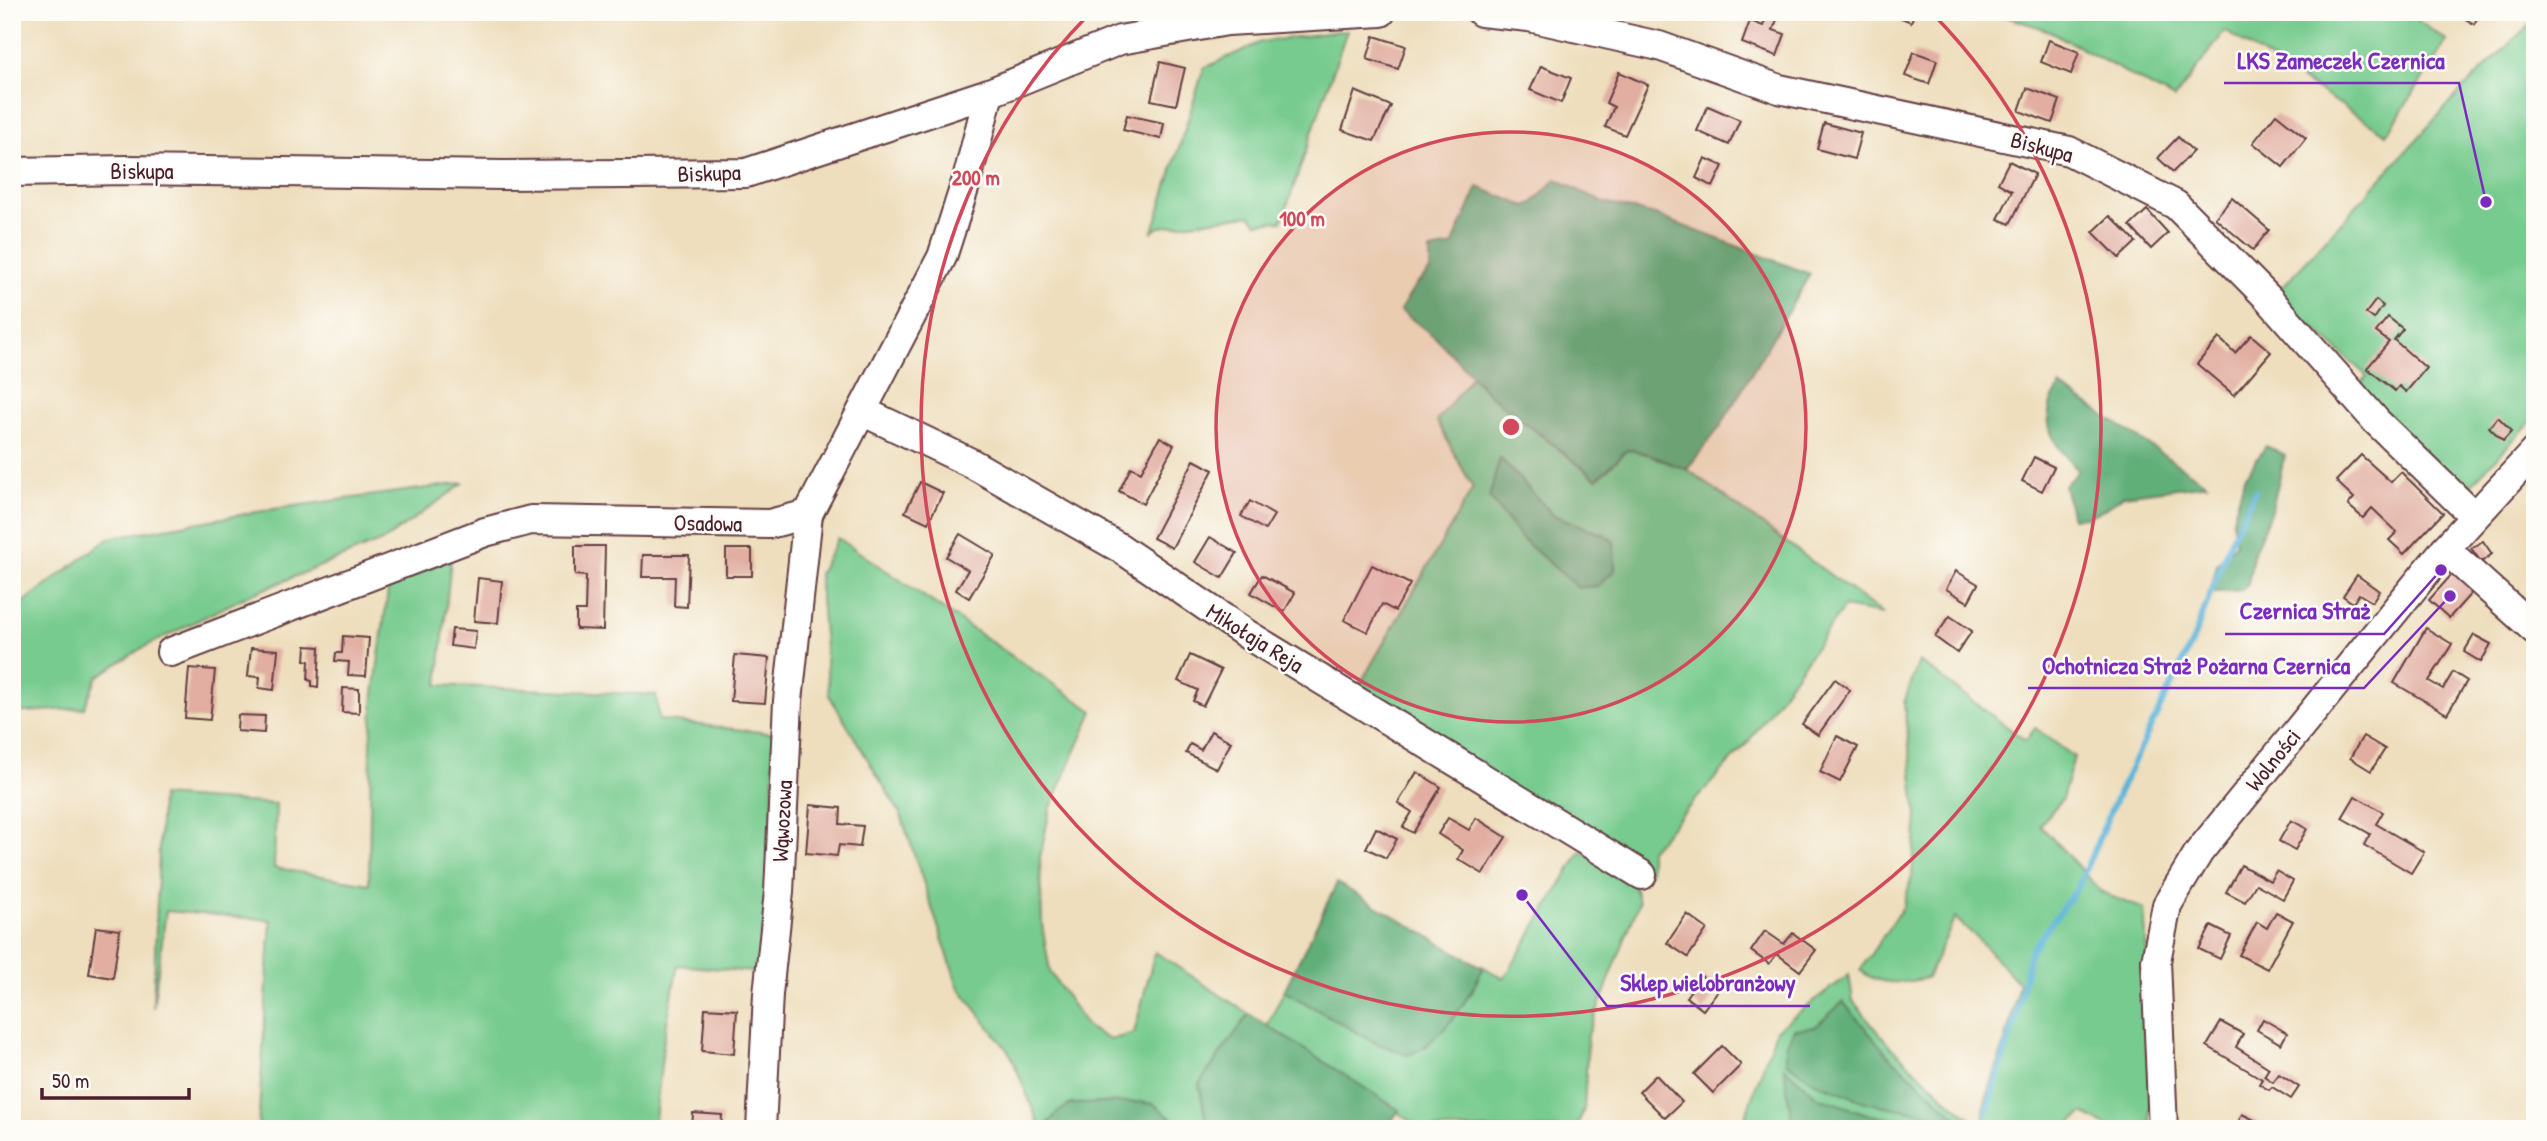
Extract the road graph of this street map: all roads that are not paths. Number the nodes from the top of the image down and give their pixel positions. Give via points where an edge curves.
1 (1381, 12) edge
2 (1481, 12) edge
3 (1252, 16) edge
4 (989, 93) junction
5 (12, 172) edge
6 (862, 411) junction
7 (2535, 451) edge
8 (808, 514) junction
9 (2474, 516) junction
10 (2445, 550) junction
11 (2535, 630) edge
12 (171, 652) dead end
13 (1642, 875) dead end
14 (761, 1129) edge
15 (2163, 1129) edge

1 - 3 street, Biskupa
2 - 9 street, Biskupa via 1530,17 1659,46 1779,89 2069,151 2176,205 2268,298 2377,422
3 - 4 street, Biskupa via 1120,40
4 - 5 street, Biskupa via 746,173
4 - 6 street via 942,257
6 - 8 street
6 - 13 street, Mikołaja Reja via 971,463 1120,548 1248,635
7 - 9 street, Wolności
8 - 12 street, Osadowa via 769,524 531,520 473,537
8 - 14 street, Wąwozowa via 788,701
9 - 10 street, Wolności
10 - 11 street
10 - 15 street, Wolności via 2199,852 2167,905 2157,961

